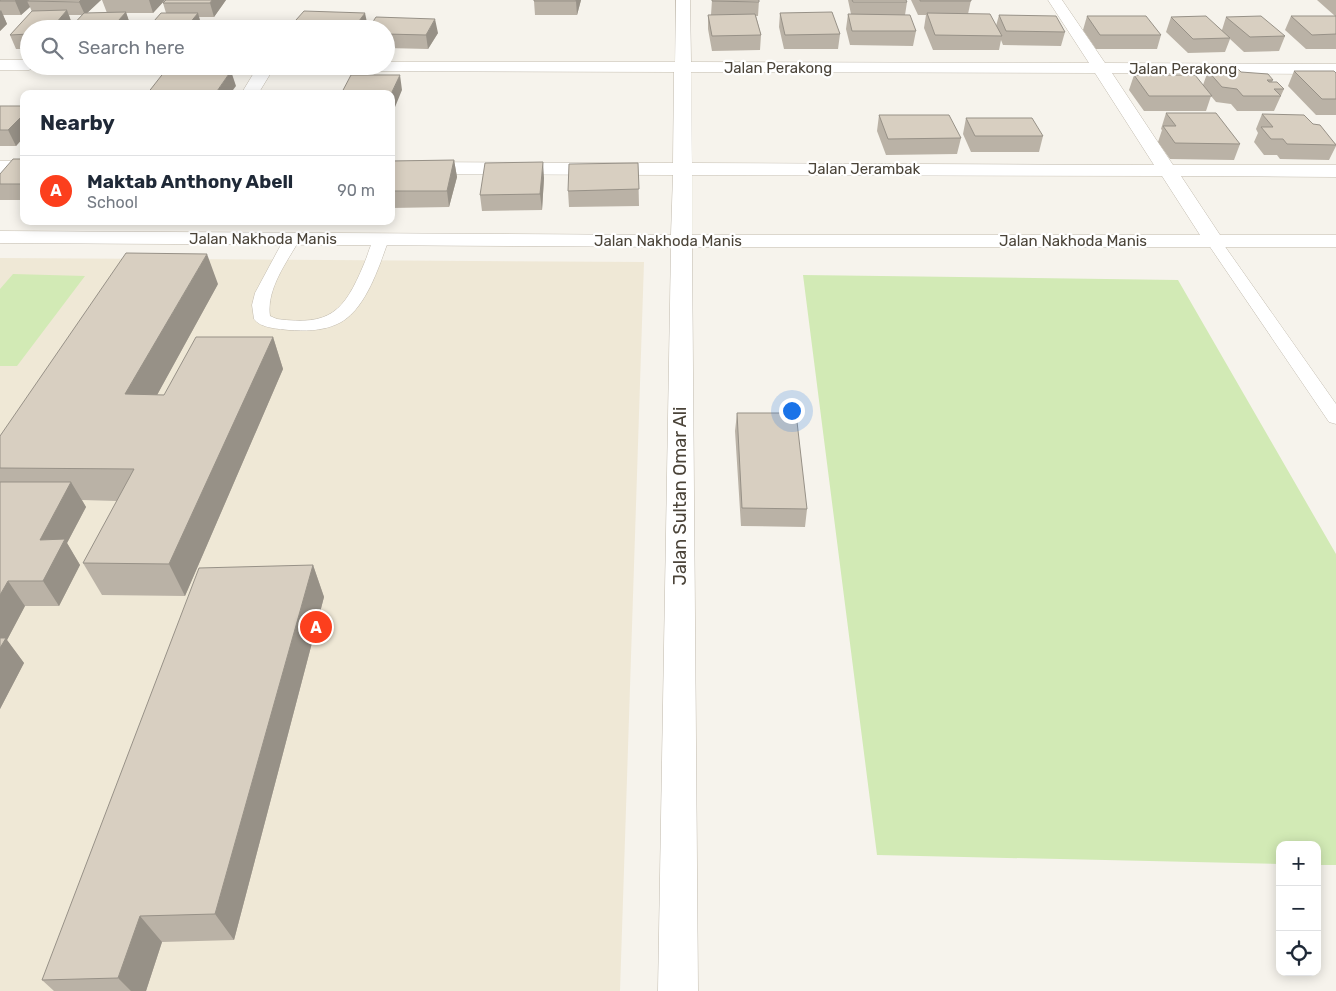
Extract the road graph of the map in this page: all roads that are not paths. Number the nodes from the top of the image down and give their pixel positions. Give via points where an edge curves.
1 (683, 0) edge
2 (1055, 0) edge
3 (0, 65) edge
4 (20, 65) edge
5 (395, 66) edge
6 (682, 67) junction
7 (1100, 68) junction
8 (1336, 69) edge
9 (261, 75) edge
10 (251, 90) edge
11 (0, 167) edge
12 (20, 167) edge
13 (395, 168) edge
14 (682, 168) junction
15 (1166, 170) junction
16 (1336, 171) edge
17 (160, 230) edge
18 (0, 237) edge
19 (292, 239) junction
20 (381, 239) junction
21 (682, 241) junction
22 (1214, 241) junction
23 (1336, 241) edge
24 (139, 263) edge
25 (1336, 418) edge
26 (678, 991) edge

1 - 6 street, Jalan Sultan Omar Ali
2 - 7 street
3 - 4 street
5 - 6 street, Jalan Perakong
6 - 7 street, Jalan Perakong
6 - 14 street, Jalan Sultan Omar Ali
7 - 8 street, Jalan Perakong
7 - 15 street
9 - 10 street
11 - 12 street
13 - 14 street, Jalan Jerambak
14 - 15 street, Jalan Jerambak
14 - 21 street, Jalan Sultan Omar Ali
15 - 16 street, Jalan Jerambak
15 - 22 street
17 - 18 street, Jalan Nakhoda Manis
17 - 19 street, Jalan Nakhoda Manis
17 - 24 street
19 - 20 street, Jalan Nakhoda Manis
19 - 20 lane via 263,293 260,305 262,319 272,323 318,324 339,316 360,292
20 - 21 street, Jalan Nakhoda Manis
21 - 22 street, Jalan Nakhoda Manis
21 - 26 street, Jalan Sultan Omar Ali
22 - 23 street, Jalan Nakhoda Manis
22 - 25 lane

